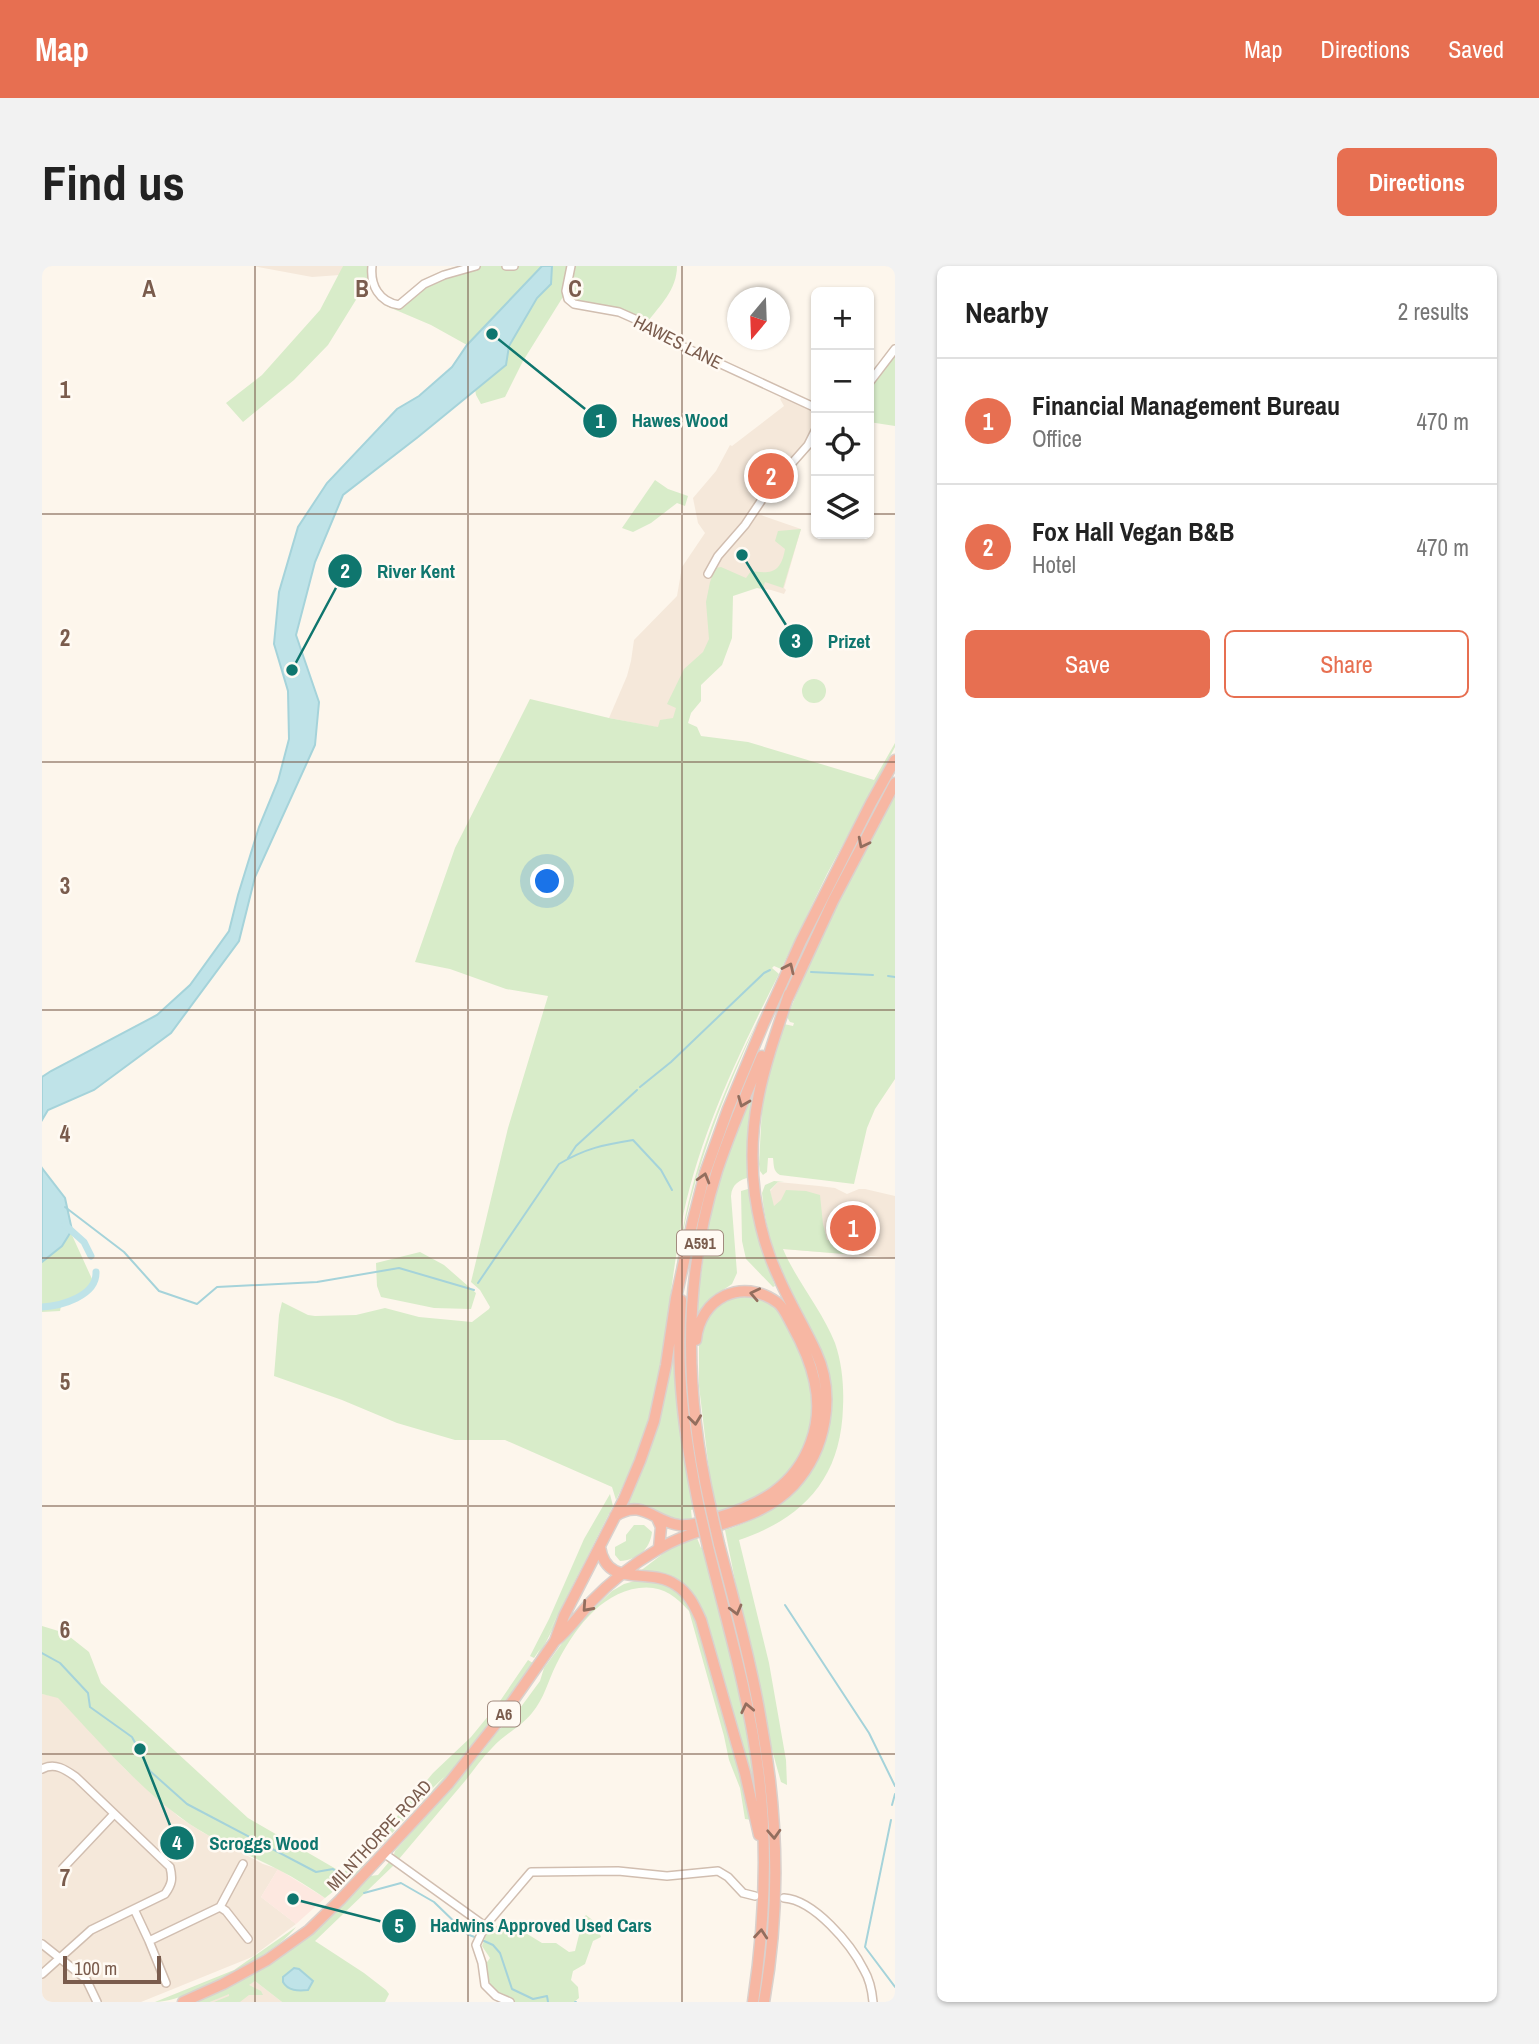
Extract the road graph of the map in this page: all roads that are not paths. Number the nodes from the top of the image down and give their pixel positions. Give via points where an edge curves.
1 (372, 266) edge
2 (476, 266) edge
3 (506, 266) edge
4 (514, 266) edge
5 (571, 266) edge
6 (895, 349) edge
7 (874, 376) edge
8 (811, 406) edge
9 (811, 439) edge
10 (708, 574) dead end
11 (895, 760) edge
12 (895, 783) edge
13 (789, 994) junction
14 (688, 1245) junction
15 (691, 1380) junction
16 (704, 1507) junction
17 (615, 1517) junction
18 (657, 1518) junction
19 (713, 1546) junction
20 (600, 1547) junction
21 (659, 1548) junction
22 (622, 1574) junction
23 (555, 1641) junction
24 (42, 1769) edge
25 (114, 1814) junction
26 (763, 1849) junction
27 (385, 1854) junction
28 (243, 1864) dead end
29 (63, 1868) dead end
30 (755, 1896) dead end
31 (784, 1898) dead end
32 (220, 1907) junction
33 (134, 1909) junction
34 (483, 1928) junction
35 (248, 1939) dead end
36 (149, 1941) junction
37 (42, 1944) edge
38 (60, 1957) junction
39 (42, 1975) edge
40 (166, 1983) dead end
41 (97, 2002) edge
42 (183, 2002) edge
43 (510, 2002) edge
44 (753, 2002) edge
45 (764, 2002) edge
46 (873, 2002) edge

1 - 2 street via 371,280 379,293 399,305 424,284
3 - 4 street
5 - 8 street, HAWES LANE via 566,291 574,304 619,312
6 - 7 street
9 - 10 street
14 -> 11 highway, A591 via 713,1150 763,1025 822,897
12 -> 13 highway, A591
13 -> 15 highway, A591 via 737,1116 711,1192 693,1291
13 - 21 highway via 759,1089 753,1132 754,1180 769,1256 822,1369 827,1401 824,1427 812,1459 780,1497 747,1517
14 - 16 highway, A591 via 680,1381 689,1458
14 - 17 highway via 657,1409
15 -> 16 highway, A591
18 -> 15 highway via 699,1524 761,1502 785,1484 812,1441 818,1405 810,1362 780,1304 766,1296 734,1292 710,1306 697,1330
16 - 19 highway, A591, bridge
17 - 18 highway via 639,1509
17 - 20 highway
18 - 21 highway
26 -> 19 highway, A591 via 750,1720
19 -> 45 highway, A591 via 751,1670 771,1783 775,1891
20 - 22 highway via 606,1565
20 - 23 highway, MILNTHORPE ROAD / A6
21 - 22 highway
22 -> 23 highway, MILNTHORPE ROAD / A6
22 - 26 highway via 661,1578 676,1585 693,1604 732,1726
23 - 27 highway, MILNTHORPE ROAD / A6 via 449,1783
24 - 25 street via 59,1767 76,1777
25 - 29 street
25 - 33 street via 170,1867 173,1878 166,1894
44 -> 26 highway, A591 via 762,1920
27 - 34 street
27 - 42 highway, MILNTHORPE ROAD / A6 via 309,1930 246,1972
28 - 32 street
30 - 34 street via 743,1893 718,1871 667,1876 618,1871 531,1872
31 - 46 street via 811,1909 833,1928 865,1971
32 - 35 street
32 - 36 street
33 - 36 street
33 - 38 street via 91,1930
34 - 43 street via 476,1945 485,1985
36 - 40 street
37 - 38 street
38 - 39 street
38 - 41 street via 86,1979

